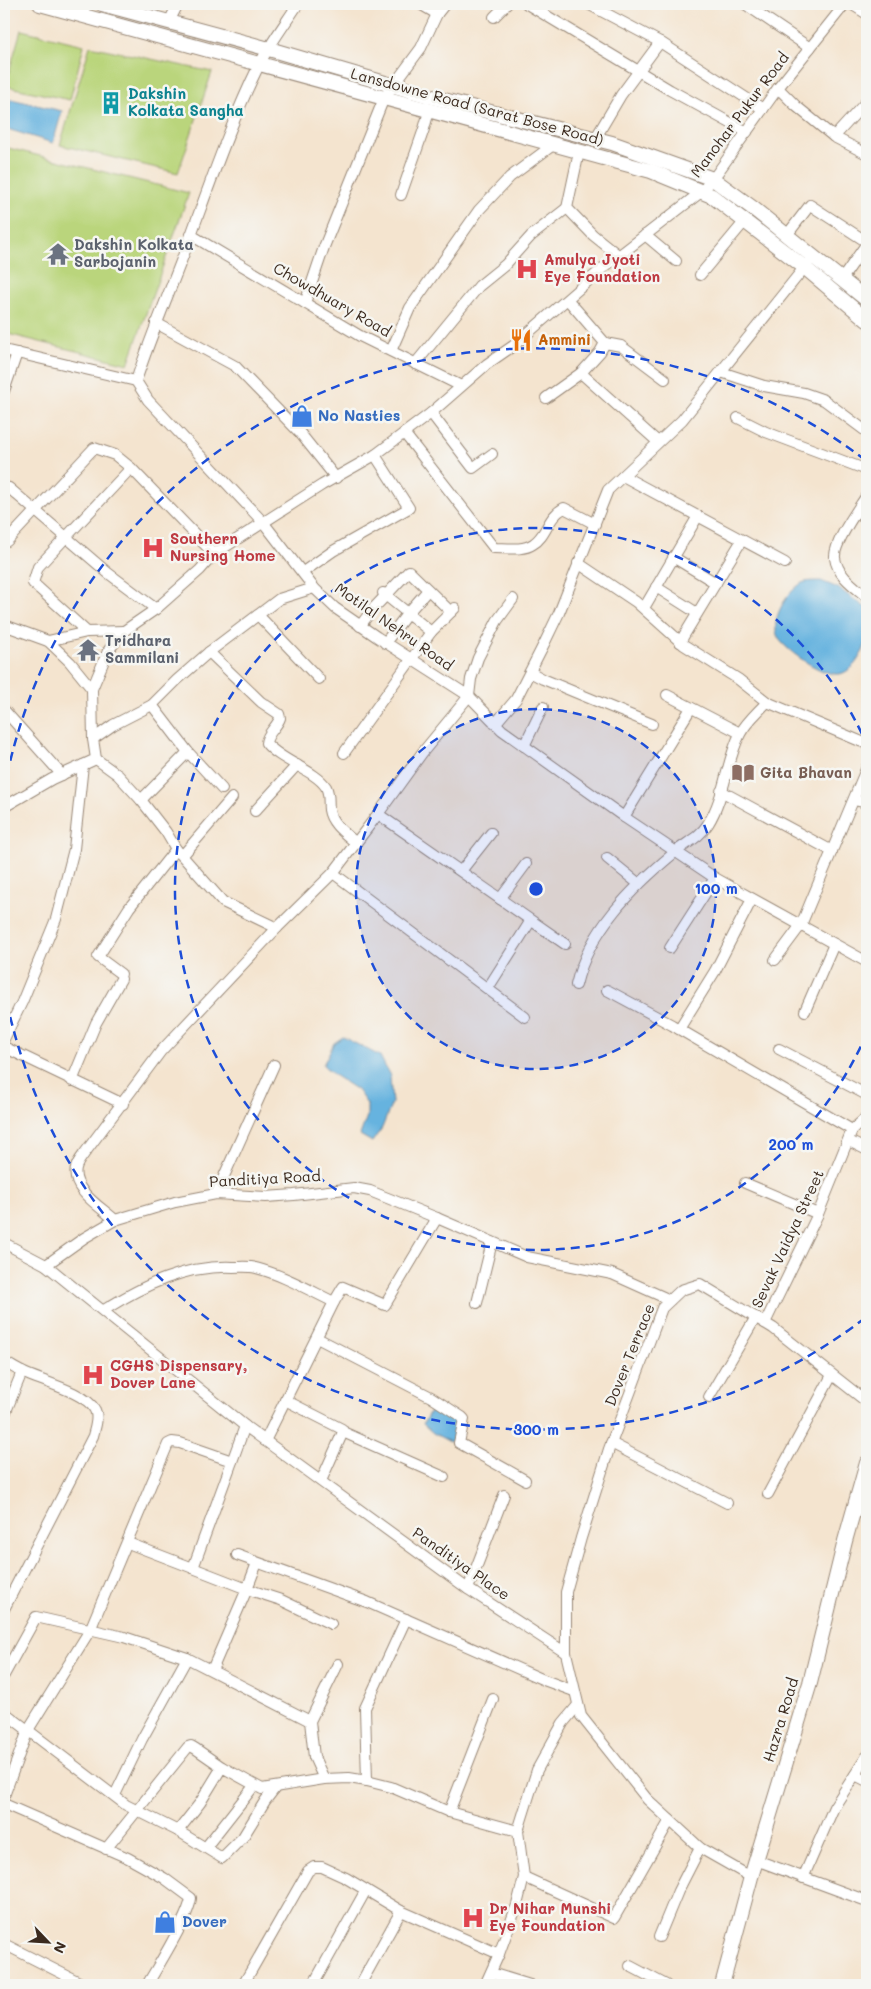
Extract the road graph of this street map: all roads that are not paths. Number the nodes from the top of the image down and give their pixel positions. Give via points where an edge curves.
1 (40, 4) edge
2 (102, 4) edge
3 (178, 4) edge
4 (298, 4) edge
5 (420, 4) edge
6 (445, 4) edge
7 (507, 4) edge
8 (527, 4) edge
9 (588, 4) edge
10 (745, 4) edge
11 (844, 4) edge
12 (852, 4) edge
13 (437, 14) junction
14 (867, 14) edge
15 (494, 17) dead end
16 (169, 22) junction
17 (660, 42) junction
18 (810, 48) junction
19 (269, 49) junction
20 (260, 64) junction
21 (640, 71) junction
22 (393, 84) junction
23 (778, 88) junction
24 (384, 98) junction
25 (867, 101) edge
26 (763, 109) junction
27 (429, 111) junction
28 (747, 132) junction
29 (834, 137) junction
30 (595, 140) junction
31 (553, 145) junction
32 (579, 152) junction
33 (867, 154) edge
34 (713, 179) junction
35 (701, 192) junction
36 (401, 196) dead end
37 (567, 208) junction
38 (745, 221) junction
39 (191, 235) junction
40 (645, 235) junction
41 (787, 235) junction
42 (867, 243) edge
43 (618, 255) junction
44 (813, 256) junction
45 (676, 261) dead end
46 (804, 267) junction
47 (700, 275) dead end
48 (842, 279) junction
49 (568, 300) junction
50 (867, 300) edge
51 (305, 303) junction
52 (867, 320) edge
53 (156, 323) junction
54 (605, 343) junction
55 (4, 350) edge
56 (391, 351) junction
57 (17, 354) junction
58 (415, 364) junction
59 (721, 372) junction
60 (581, 373) junction
61 (665, 379) dead end
62 (136, 381) junction
63 (461, 386) junction
64 (4, 391) edge
65 (546, 398) dead end
66 (431, 412) junction
67 (738, 418) dead end
68 (867, 432) edge
69 (404, 433) junction
70 (658, 442) junction
71 (492, 454) dead end
72 (375, 456) junction
73 (131, 468) junction
74 (867, 470) edge
75 (623, 476) junction
76 (336, 478) junction
77 (4, 486) edge
78 (867, 495) edge
79 (37, 510) junction
80 (698, 516) junction
81 (264, 522) junction
82 (595, 524) junction
83 (66, 537) junction
84 (742, 540) junction
85 (7, 541) dead end
86 (214, 554) junction
87 (673, 558) junction
88 (578, 563) junction
89 (785, 563) dead end
90 (303, 572) junction
91 (716, 583) junction
92 (656, 587) junction
93 (314, 588) junction
94 (428, 590) junction
95 (384, 594) junction
96 (867, 597) edge
97 (513, 598) dead end
98 (644, 608) junction
99 (156, 609) junction
100 (697, 613) junction
101 (407, 614) junction
102 (258, 615) junction
103 (4, 625) edge
104 (360, 626) junction
105 (124, 631) junction
106 (86, 632) junction
107 (431, 632) junction
108 (48, 640) junction
109 (680, 642) junction
110 (385, 643) junction
111 (209, 652) junction
112 (412, 660) junction
113 (530, 672) junction
114 (319, 679) dead end
115 (92, 689) junction
116 (667, 695) dead end
117 (469, 696) junction
118 (766, 702) junction
119 (152, 705) junction
120 (543, 707) dead end
121 (691, 708) junction
122 (4, 710) edge
123 (495, 724) junction
124 (652, 724) dead end
125 (740, 733) junction
126 (93, 739) junction
127 (867, 744) edge
128 (524, 746) junction
129 (188, 752) junction
130 (344, 754) dead end
131 (96, 759) junction
132 (83, 765) junction
133 (297, 766) junction
134 (867, 767) edge
135 (62, 775) junction
136 (222, 789) dead end
137 (721, 791) junction
138 (232, 798) dead end
139 (141, 800) junction
140 (854, 800) junction
141 (867, 803) edge
142 (4, 807) edge
143 (256, 811) dead end
144 (378, 814) junction
145 (624, 817) junction
146 (491, 833) dead end
147 (356, 842) junction
148 (676, 851) junction
149 (832, 851) junction
150 (179, 852) junction
151 (607, 858) dead end
152 (526, 864) dead end
153 (461, 871) junction
154 (333, 873) junction
155 (715, 878) junction
156 (639, 884) junction
157 (500, 899) junction
158 (752, 899) junction
159 (530, 922) junction
160 (801, 925) junction
161 (277, 928) junction
162 (565, 944) dead end
163 (834, 944) junction
164 (670, 948) dead end
165 (775, 960) dead end
166 (867, 962) edge
167 (576, 985) dead end
168 (488, 988) junction
169 (607, 990) dead end
170 (805, 1011) dead end
171 (525, 1017) dead end
172 (679, 1029) junction
173 (4, 1039) edge
174 (4, 1047) edge
175 (779, 1049) dead end
176 (274, 1065) dead end
177 (72, 1081) junction
178 (867, 1095) edge
179 (122, 1104) junction
180 (867, 1117) edge
181 (850, 1136) junction
182 (867, 1150) edge
183 (745, 1183) dead end
184 (216, 1194) junction
185 (818, 1214) junction
186 (436, 1218) junction
187 (115, 1220) junction
188 (492, 1242) junction
189 (4, 1243) edge
190 (46, 1264) junction
191 (670, 1300) junction
192 (334, 1302) junction
193 (477, 1303) dead end
194 (104, 1310) junction
195 (760, 1320) junction
196 (316, 1338) junction
197 (4, 1362) edge
198 (22, 1372) junction
199 (832, 1375) junction
200 (709, 1397) dead end
201 (285, 1400) junction
202 (867, 1402) edge
203 (4, 1416) edge
204 (245, 1426) junction
205 (343, 1432) junction
206 (265, 1441) junction
207 (611, 1443) junction
208 (232, 1461) junction
209 (867, 1463) edge
210 (444, 1478) dead end
211 (525, 1480) dead end
212 (321, 1481) junction
213 (768, 1494) dead end
214 (504, 1495) dead end
215 (727, 1502) dead end
216 (128, 1543) junction
217 (237, 1556) dead end
218 (257, 1563) junction
219 (193, 1568) junction
220 (247, 1589) junction
221 (468, 1589) junction
222 (4, 1609) edge
223 (406, 1619) junction
224 (330, 1624) dead end
225 (90, 1630) junction
226 (566, 1653) junction
227 (187, 1658) junction
228 (338, 1664) dead end
229 (212, 1670) junction
230 (4, 1675) edge
231 (574, 1691) junction
232 (493, 1699) dead end
233 (578, 1706) junction
234 (4, 1712) edge
235 (310, 1721) junction
236 (28, 1730) junction
237 (867, 1756) edge
238 (222, 1767) junction
239 (855, 1775) junction
240 (324, 1779) junction
241 (368, 1781) junction
242 (867, 1781) edge
243 (254, 1786) junction
244 (276, 1788) junction
245 (4, 1796) edge
246 (115, 1796) junction
247 (4, 1804) edge
248 (136, 1811) junction
249 (449, 1812) junction
250 (670, 1820) junction
251 (178, 1831) junction
252 (518, 1831) junction
253 (206, 1847) junction
254 (700, 1848) junction
255 (106, 1849) junction
256 (756, 1860) junction
257 (524, 1877) junction
258 (751, 1877) junction
259 (803, 1878) junction
260 (366, 1890) junction
261 (867, 1901) edge
262 (401, 1911) junction
263 (659, 1937) dead end
264 (4, 1944) edge
265 (499, 1954) junction
266 (630, 1966) dead end
267 (491, 1973) junction
268 (85, 1985) edge
269 (147, 1985) edge
270 (244, 1985) edge
271 (313, 1985) edge
272 (360, 1985) edge
273 (485, 1985) edge
274 (530, 1985) edge
275 (666, 1985) edge
276 (722, 1985) edge

1 - 20 main road, Lansdowne Road (Sarat Bose Road)
2 - 16 main road, Lansdowne Road (Sarat Bose Road)
3 - 16 street
4 - 19 street
5 - 13 street
6 - 13 street
7 - 15 street
8 - 21 street
9 - 17 street
10 - 18 street
11 - 18 street, Manohar Pukur Road
12 - 14 street
13 - 22 street via 421,48
16 - 19 main road, Lansdowne Road (Sarat Bose Road)
17 - 21 street
17 - 26 street
18 - 23 street, Manohar Pukur Road
19 - 20 street
19 - 22 main road, Lansdowne Road (Sarat Bose Road)
20 - 24 main road, Lansdowne Road (Sarat Bose Road)
20 - 39 street
21 - 28 street
21 - 30 street via 621,95
22 - 24 street
22 - 30 main road, Lansdowne Road (Sarat Bose Road)
23 - 26 street, Manohar Pukur Road
23 - 29 street
24 - 27 main road, Lansdowne Road (Sarat Bose Road)
24 - 51 street
25 - 29 street
26 - 28 street, Manohar Pukur Road
27 - 31 main road, Lansdowne Road (Sarat Bose Road)
27 - 36 street
28 - 34 street, Manohar Pukur Road
29 - 33 street
30 - 34 main road, Lansdowne Road (Sarat Bose Road)
31 - 32 main road, Lansdowne Road (Sarat Bose Road)
31 - 56 street via 510,177 479,210 410,308
32 - 35 main road, Lansdowne Road (Sarat Bose Road) via 651,171
32 - 37 street
34 - 35 street, Manohar Pukur Road
34 - 41 main road, Lansdowne Road (Sarat Bose Road)
35 - 38 main road, Lansdowne Road (Sarat Bose Road) via 712,196
35 - 40 street, Manohar Pukur Road
37 - 43 street
37 - 58 street via 531,236 505,265 479,286
38 - 46 main road, Lansdowne Road (Sarat Bose Road)
38 - 47 street
39 - 51 street, Chowdhuary Road
39 - 53 street
40 - 43 street, Manohar Pukur Road
40 - 45 street
41 - 42 street via 810,205
41 - 44 main road, Lansdowne Road (Sarat Bose Road)
42 - 48 street
43 - 49 street, Manohar Pukur Road
44 - 46 street
44 - 48 main road, Lansdowne Road (Sarat Bose Road)
46 - 52 main road, Lansdowne Road (Sarat Bose Road)
46 - 59 street
48 - 50 main road, Lansdowne Road (Sarat Bose Road)
49 - 54 street
49 - 63 street, Manohar Pukur Road
51 - 56 street, Chowdhuary Road
53 - 62 street
53 - 76 street via 235,366 300,433
54 - 60 street
54 - 61 street via 621,346
55 - 57 street
56 - 58 street, Chowdhuary Road
57 - 62 street
57 - 64 street
58 - 63 street, Chowdhuary Road
59 - 68 street via 824,400
59 - 70 street via 682,420
60 - 65 street
60 - 70 street
62 - 81 street, Motilal Nehru Road via 148,400
63 - 66 street, Manohar Pukur Road
66 - 69 street, Manohar Pukur Road
66 - 71 street via 473,468
67 - 74 street via 766,432
69 - 72 street, Manohar Pukur Road
69 - 82 street via 494,548 534,544 554,513 564,508
70 - 75 street
72 - 76 street, Manohar Pukur Road
72 - 90 street via 410,508
73 - 79 street via 115,455 94,448
73 - 83 street
73 - 86 street
75 - 80 street
75 - 82 street via 608,490
76 - 81 street, Manohar Pukur Road
77 - 79 street
78 - 96 street via 852,517 835,558 850,583
79 - 83 street
79 - 85 street
80 - 84 street
80 - 87 street
81 - 86 street, Manohar Pukur Road
81 - 90 street, Motilal Nehru Road
82 - 88 street
83 - 99 street
83 - 106 street via 38,568 33,583
84 - 89 street
84 - 91 street
86 - 99 street, Manohar Pukur Road
87 - 91 street
87 - 92 street
88 - 98 street
88 - 113 street via 559,613
90 - 93 street, Motilal Nehru Road
91 - 100 street
92 - 98 street
92 - 100 street
93 - 102 street via 279,599
93 - 104 street, Motilal Nehru Road
94 - 95 street via 409,571
94 - 101 street
94 - 107 street via 453,610
95 - 101 street
95 - 104 street
97 - 117 street via 478,658
98 - 109 street
99 - 105 street, Manohar Pukur Road
100 - 109 street
101 - 107 street
101 - 110 street
102 - 111 street
102 - 114 street
103 - 108 street
104 - 110 street, Motilal Nehru Road
105 - 106 street
105 - 115 street, Manohar Pukur Road via 108,651
106 - 108 street
107 - 112 street
108 - 115 street
109 - 118 street via 738,679
110 - 112 street, Motilal Nehru Road
111 - 119 street
111 - 133 street via 279,714 279,722 266,743
112 - 117 street, Motilal Nehru Road
112 - 130 street
113 - 123 street via 516,699
113 - 124 street
115 - 126 street
116 - 121 street
117 - 123 street, Motilal Nehru Road
117 - 144 street
118 - 125 street
118 - 127 street
119 - 126 street
119 - 129 street
120 - 128 street
121 - 125 street
121 - 145 street
122 - 135 street
123 - 128 street, Motilal Nehru Road
125 - 137 street
126 - 131 street
128 - 145 street, Motilal Nehru Road
129 - 136 street
129 - 139 street
131 - 132 street
131 - 139 street via 118,775
132 - 135 street
132 - 173 street via 74,849 56,919
133 - 143 street
133 - 147 street via 325,786 330,797 332,820
134 - 140 street
135 - 142 street
137 - 148 street via 709,822 699,836
137 - 149 street
138 - 150 street
139 - 150 street
140 - 141 street
140 - 149 street
144 - 147 street
144 - 153 street
145 - 148 street, Motilal Nehru Road
146 - 153 street
147 - 154 street
148 - 155 street, Motilal Nehru Road
148 - 156 street
149 - 160 street
150 - 161 street via 222,902
150 - 177 street via 130,908 98,957 121,977 96,1023
151 - 156 street
152 - 157 street
153 - 157 street
154 - 161 street
154 - 168 street
155 - 158 street, Motilal Nehru Road
155 - 164 street
156 - 167 street via 620,903 603,928 584,960
157 - 159 street
158 - 160 street, Motilal Nehru Road
158 - 172 street via 715,971
159 - 162 street
159 - 168 street
160 - 163 street, Motilal Nehru Road
160 - 165 street
161 - 179 street via 161,1051
163 - 166 street, Motilal Nehru Road
163 - 170 street
168 - 171 street
169 - 172 street
172 - 181 street
174 - 177 street
175 - 178 street
176 - 184 street
177 - 179 street
179 - 187 street via 76,1166 76,1178 83,1192
180 - 181 street, Sevak Vaidya Street
181 - 182 street
181 - 185 street, Sevak Vaidya Street
183 - 185 street
184 - 186 street, Panditiya Road via 284,1196 354,1188 370,1191
184 - 187 street, Panditiya Road
185 - 195 street, Sevak Vaidya Street
186 - 188 street, Panditiya Road
186 - 192 street via 385,1305 343,1287
187 - 190 street, Panditiya Road
188 - 191 street, Panditiya Road via 527,1257 612,1274
188 - 193 street
189 - 190 street, Panditiya Place
190 - 194 street, Panditiya Place
191 - 195 street, Dover Terrace via 681,1290 700,1284
191 - 207 street, Dover Terrace via 662,1308
192 - 194 street via 255,1267 223,1266 161,1279 135,1290
192 - 196 street
194 - 204 street, Panditiya Place
195 - 199 street, Dover Terrace
195 - 200 street, Sevak Vaidya Street
196 - 201 street
196 - 211 street via 431,1397 462,1417 459,1443
197 - 198 street
198 - 203 street
198 - 222 street via 90,1403 96,1411 97,1420 93,1436
199 - 202 street, Dover Terrace
199 - 213 street
201 - 205 street
201 - 206 street
204 - 206 street, Panditiya Place
204 - 208 street
205 - 210 street
205 - 212 street
206 - 212 street, Panditiya Place
207 - 215 street
207 - 226 street, Dover Terrace via 566,1592
208 - 216 street via 180,1443 168,1444
208 - 219 street
209 - 256 main road, Hazra Road via 810,1683
212 - 221 street, Panditiya Place
214 - 221 street
216 - 219 street
216 - 225 street
217 - 218 street
218 - 220 street
218 - 223 street
219 - 220 street
220 - 224 street via 281,1600
220 - 229 street
221 - 226 street, Panditiya Place
223 - 231 street
223 - 241 street via 365,1708
225 - 227 street via 124,1637
225 - 230 street via 36,1617
225 - 236 street
226 - 231 street
227 - 229 street
227 - 246 street
228 - 235 street
229 - 235 street
231 - 233 street
232 - 249 street
233 - 250 street via 581,1716 647,1799
233 - 252 street via 563,1723 537,1770
234 - 236 street
235 - 240 street via 314,1757
236 - 245 street
236 - 246 street
237 - 239 street
238 - 243 street
238 - 248 street via 188,1747
238 - 251 street
239 - 242 street
239 - 259 street via 834,1808
240 - 241 street
240 - 244 street
241 - 249 street via 392,1787
243 - 244 street via 262,1790
243 - 253 street
244 - 253 street via 264,1801 243,1837 222,1858
246 - 248 street
247 - 255 street
248 - 251 street
248 - 255 street
249 - 252 street
250 - 254 street
250 - 257 street via 614,1918
251 - 253 street
252 - 257 street
254 - 258 street
254 - 263 street
255 - 269 street via 164,1878 191,1898 180,1926
256 - 258 main road, Hazra Road
256 - 259 street
257 - 265 street
258 - 276 main road, Hazra Road
259 - 261 street
260 - 262 street
260 - 270 street via 322,1867 308,1871
260 - 271 street
262 - 265 street
262 - 272 street
264 - 268 street
265 - 267 street
266 - 275 street
267 - 273 street
267 - 274 street

